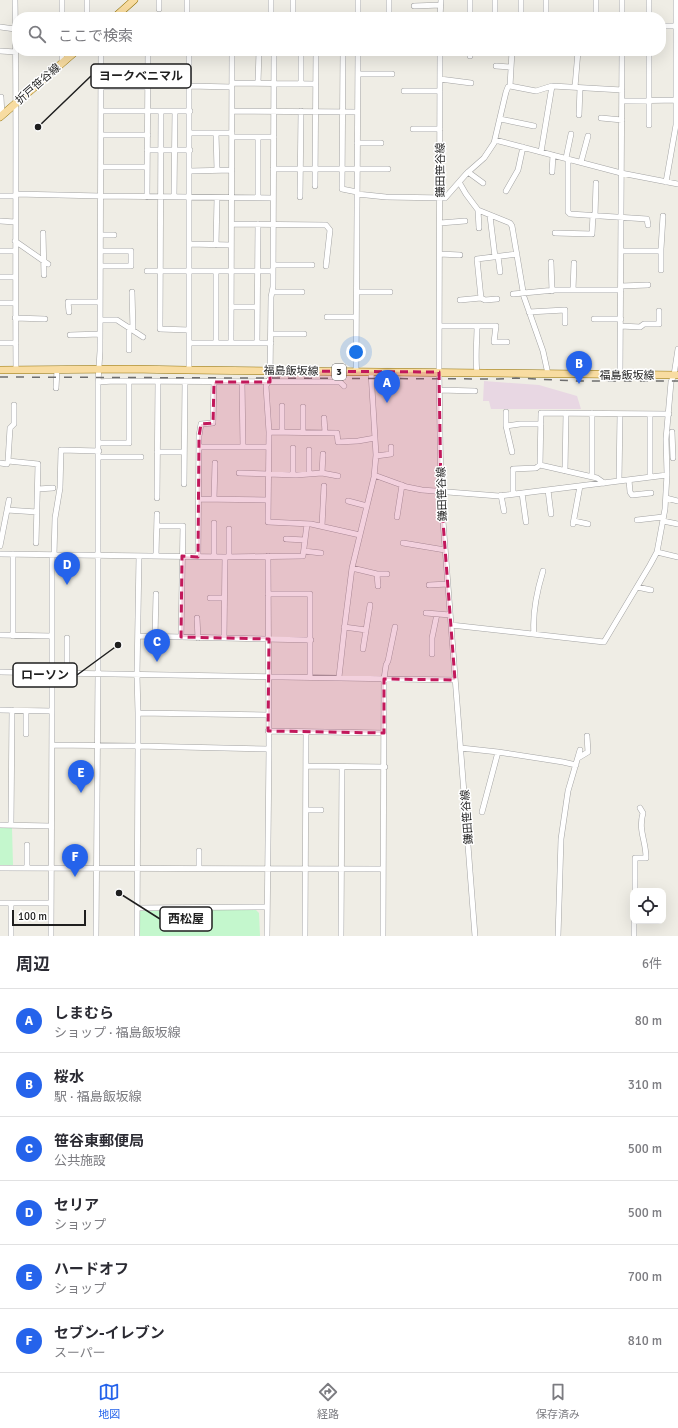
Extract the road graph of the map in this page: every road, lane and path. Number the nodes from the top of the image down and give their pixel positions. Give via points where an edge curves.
1 (15, 0) edge
2 (62, 0) edge
3 (87, 0) edge
4 (134, 0) edge
5 (159, 0) edge
6 (187, 0) edge
7 (271, 0) edge
8 (293, 0) edge
9 (358, 0) edge
10 (388, 0) edge
11 (470, 0) edge
12 (495, 0) edge
13 (521, 0) edge
14 (546, 0) edge
15 (596, 0) edge
16 (622, 0) edge
17 (649, 0) edge
18 (676, 0) edge
19 (440, 3) edge
20 (414, 6) dead end
21 (160, 9) dead end
22 (15, 12) edge
23 (62, 12) edge
24 (87, 12) edge
25 (121, 12) edge
26 (187, 12) edge
27 (271, 12) edge
28 (293, 12) edge
29 (358, 12) edge
30 (389, 12) edge
31 (470, 12) edge
32 (495, 12) edge
33 (521, 12) edge
34 (546, 12) edge
35 (596, 12) edge
36 (622, 12) edge
37 (649, 12) edge
38 (666, 26) edge
39 (677, 26) edge
40 (0, 27) edge
41 (12, 27) edge
42 (0, 51) edge
43 (12, 52) edge
44 (16, 56) edge
45 (62, 56) edge
46 (70, 56) edge
47 (101, 56) edge
48 (148, 56) edge
49 (189, 56) edge
50 (232, 56) edge
51 (259, 56) edge
52 (274, 56) edge
53 (301, 56) edge
54 (316, 56) edge
55 (343, 56) edge
56 (358, 56) edge
57 (440, 56) edge
58 (512, 56) edge
59 (578, 56) edge
60 (622, 56) edge
61 (649, 56) edge
62 (62, 63) junction
63 (496, 66) dead end
64 (511, 67) junction
65 (147, 70) junction
66 (189, 71) junction
67 (358, 74) junction
68 (392, 74) dead end
69 (440, 79) junction
70 (258, 83) junction
71 (273, 83) junction
72 (301, 83) junction
73 (471, 83) dead end
74 (316, 84) junction
75 (232, 85) junction
76 (189, 86) junction
77 (510, 86) junction
78 (552, 86) junction
79 (101, 87) junction
80 (148, 87) junction
81 (578, 87) junction
82 (622, 90) junction
83 (404, 91) dead end
84 (440, 91) junction
85 (0, 97) edge
86 (649, 100) junction
87 (677, 100) edge
88 (622, 101) junction
89 (17, 103) junction
90 (101, 111) junction
91 (148, 111) junction
92 (161, 111) junction
93 (175, 111) junction
94 (190, 111) junction
95 (232, 111) junction
96 (274, 111) junction
97 (301, 111) junction
98 (316, 111) junction
99 (343, 111) junction
100 (358, 112) junction
101 (579, 115) dead end
102 (1, 117) edge
103 (601, 118) dead end
104 (500, 119) junction
105 (622, 120) junction
106 (649, 125) dead end
107 (534, 126) dead end
108 (413, 129) dead end
109 (440, 129) junction
110 (190, 133) junction
111 (216, 133) junction
112 (571, 134) dead end
113 (101, 135) junction
114 (148, 135) junction
115 (232, 135) junction
116 (588, 136) dead end
117 (258, 137) junction
118 (274, 137) junction
119 (495, 140) junction
120 (357, 143) junction
121 (381, 143) dead end
122 (523, 147) junction
123 (148, 150) junction
124 (161, 150) junction
125 (174, 150) junction
126 (190, 150) junction
127 (541, 152) junction
128 (553, 155) junction
129 (567, 158) junction
130 (581, 162) junction
131 (101, 167) junction
132 (148, 167) junction
133 (273, 169) junction
134 (300, 169) junction
135 (315, 169) junction
136 (342, 169) junction
137 (357, 169) junction
138 (388, 169) dead end
139 (217, 170) junction
140 (232, 170) junction
141 (190, 171) junction
142 (468, 172) junction
143 (552, 172) dead end
144 (621, 173) junction
145 (459, 182) junction
146 (666, 182) junction
147 (483, 183) dead end
148 (596, 183) dead end
149 (678, 184) edge
150 (316, 186) dead end
151 (506, 191) dead end
152 (357, 193) junction
153 (16, 195) junction
154 (0, 196) edge
155 (101, 196) junction
156 (147, 197) junction
157 (161, 197) junction
158 (174, 197) junction
159 (190, 197) junction
160 (300, 197) dead end
161 (217, 198) junction
162 (232, 198) junction
163 (258, 198) junction
164 (273, 198) junction
165 (440, 199) junction
166 (478, 210) junction
167 (594, 215) junction
168 (490, 216) junction
169 (663, 216) dead end
170 (621, 217) junction
171 (0, 221) edge
172 (465, 221) dead end
173 (15, 222) junction
174 (440, 223) junction
175 (232, 224) junction
176 (258, 224) junction
177 (273, 225) junction
178 (648, 225) dead end
179 (479, 228) dead end
180 (43, 233) dead end
181 (555, 233) dead end
182 (101, 235) junction
183 (114, 235) dead end
184 (15, 241) junction
185 (189, 244) junction
186 (216, 244) junction
187 (232, 245) junction
188 (0, 251) edge
189 (15, 251) junction
190 (101, 251) junction
191 (621, 251) junction
192 (661, 251) junction
193 (440, 254) junction
194 (517, 254) junction
195 (460, 255) dead end
196 (496, 256) junction
197 (46, 262) junction
198 (551, 262) dead end
199 (574, 263) dead end
200 (312, 265) dead end
201 (101, 266) junction
202 (326, 266) dead end
203 (273, 268) junction
204 (661, 270) dead end
205 (147, 271) dead end
206 (160, 271) junction
207 (189, 271) junction
208 (216, 271) junction
209 (231, 271) junction
210 (257, 271) junction
211 (500, 272) dead end
212 (44, 275) dead end
213 (0, 277) edge
214 (15, 277) junction
215 (648, 284) dead end
216 (621, 288) junction
217 (552, 290) junction
218 (573, 290) junction
219 (132, 292) dead end
220 (272, 292) junction
221 (302, 292) dead end
222 (356, 292) junction
223 (390, 292) dead end
224 (524, 293) junction
225 (514, 294) dead end
226 (481, 298) junction
227 (497, 299) dead end
228 (460, 300) dead end
229 (100, 302) junction
230 (0, 303) edge
231 (15, 303) junction
232 (231, 307) junction
233 (257, 307) junction
234 (69, 312) dead end
235 (529, 312) junction
236 (659, 312) dead end
237 (327, 317) dead end
238 (15, 318) junction
239 (356, 318) junction
240 (45, 319) dead end
241 (594, 319) dead end
242 (621, 319) junction
243 (100, 320) junction
244 (565, 323) dead end
245 (440, 326) junction
246 (477, 326) junction
247 (621, 326) junction
248 (131, 329) junction
249 (189, 330) junction
250 (100, 334) junction
251 (271, 334) junction
252 (304, 334) dead end
253 (70, 335) dead end
254 (144, 337) dead end
255 (508, 342) dead end
256 (0, 343) edge
257 (16, 343) junction
258 (189, 343) junction
259 (216, 343) junction
260 (231, 343) junction
261 (257, 343) junction
262 (271, 343) junction
263 (678, 349) edge
264 (129, 350) dead end
265 (100, 369) junction
266 (0, 370) edge
267 (16, 370) junction
268 (57, 370) junction
269 (189, 370) junction
270 (270, 371) junction
271 (356, 372) junction
272 (371, 372) junction
273 (440, 372) junction
274 (477, 373) junction
275 (548, 374) junction
276 (620, 374) junction
277 (676, 375) edge
278 (129, 381) junction
279 (98, 382) junction
280 (158, 382) junction
281 (185, 382) junction
282 (214, 382) junction
283 (242, 382) junction
284 (268, 382) junction
285 (344, 386) dead end
286 (56, 388) dead end
287 (440, 390) junction
288 (475, 392) dead end
289 (14, 405) dead end
290 (282, 406) dead end
291 (303, 407) dead end
292 (506, 412) dead end
293 (566, 413) junction
294 (592, 414) junction
295 (620, 414) junction
296 (650, 414) junction
297 (668, 414) junction
298 (324, 418) dead end
299 (541, 424) junction
300 (506, 426) junction
301 (269, 432) junction
302 (282, 432) junction
303 (303, 432) junction
304 (325, 432) junction
305 (672, 432) dead end
306 (375, 438) junction
307 (99, 443) junction
308 (199, 447) junction
309 (242, 447) junction
310 (268, 447) junction
311 (391, 447) dead end
312 (293, 448) dead end
313 (309, 450) dead end
314 (158, 452) junction
315 (184, 452) junction
316 (512, 452) dead end
317 (99, 454) junction
318 (323, 454) dead end
319 (376, 456) junction
320 (141, 457) dead end
321 (676, 458) edge
322 (667, 459) junction
323 (8, 461) junction
324 (0, 463) edge
325 (215, 463) dead end
326 (540, 465) junction
327 (565, 471) junction
328 (239, 473) dead end
329 (309, 473) junction
330 (322, 473) junction
331 (268, 474) junction
332 (292, 475) junction
333 (374, 475) junction
334 (667, 475) junction
335 (338, 476) dead end
336 (592, 477) junction
337 (650, 477) junction
338 (629, 480) junction
339 (619, 481) junction
340 (604, 483) junction
341 (184, 484) dead end
342 (402, 485) junction
343 (324, 486) dead end
344 (580, 486) junction
345 (53, 488) dead end
346 (38, 489) junction
347 (548, 490) junction
348 (441, 492) junction
349 (522, 493) junction
350 (651, 493) dead end
351 (513, 494) junction
352 (501, 496) junction
353 (157, 498) dead end
354 (666, 498) junction
355 (199, 499) junction
356 (9, 500) dead end
357 (214, 500) junction
358 (268, 500) junction
359 (348, 501) dead end
360 (678, 501) edge
361 (367, 506) junction
362 (7, 510) junction
363 (504, 511) dead end
364 (37, 512) junction
365 (157, 514) dead end
366 (551, 514) dead end
367 (397, 517) dead end
368 (663, 519) junction
369 (637, 520) dead end
370 (526, 522) dead end
371 (214, 523) dead end
372 (307, 524) junction
373 (588, 524) dead end
374 (678, 524) edge
375 (157, 526) junction
376 (322, 526) junction
377 (229, 529) dead end
378 (360, 535) junction
379 (286, 539) dead end
380 (305, 540) junction
381 (36, 543) dead end
382 (403, 543) dead end
383 (0, 546) edge
384 (445, 550) junction
385 (304, 551) junction
386 (657, 552) junction
387 (321, 553) dead end
388 (0, 554) edge
389 (13, 554) junction
390 (53, 555) junction
391 (98, 555) junction
392 (139, 556) junction
393 (156, 556) junction
394 (182, 556) junction
395 (268, 556) junction
396 (198, 557) junction
397 (214, 557) junction
398 (227, 557) junction
399 (678, 557) edge
400 (352, 568) junction
401 (543, 571) dead end
402 (377, 574) junction
403 (387, 574) dead end
404 (448, 584) junction
405 (429, 585) dead end
406 (378, 586) dead end
407 (637, 587) junction
408 (651, 590) dead end
409 (156, 594) dead end
410 (268, 594) junction
411 (210, 598) dead end
412 (224, 598) junction
413 (370, 606) dead end
414 (426, 613) dead end
415 (437, 614) junction
416 (450, 615) junction
417 (197, 618) dead end
418 (451, 625) junction
419 (395, 626) dead end
420 (344, 627) junction
421 (366, 630) junction
422 (534, 634) junction
423 (0, 635) edge
424 (13, 636) junction
425 (52, 636) junction
426 (139, 636) junction
427 (155, 636) junction
428 (181, 637) junction
429 (67, 638) dead end
430 (198, 638) junction
431 (224, 638) junction
432 (269, 639) junction
433 (311, 640) junction
434 (364, 649) dead end
435 (432, 654) dead end
436 (0, 672) edge
437 (52, 672) junction
438 (68, 673) junction
439 (98, 673) junction
440 (137, 675) junction
441 (268, 676) junction
442 (310, 677) junction
443 (340, 677) junction
444 (384, 678) junction
445 (455, 680) junction
446 (0, 710) edge
447 (12, 710) junction
448 (26, 711) junction
449 (52, 711) junction
450 (138, 713) junction
451 (268, 715) junction
452 (268, 731) junction
453 (306, 732) junction
454 (384, 733) junction
455 (26, 734) dead end
456 (587, 736) dead end
457 (52, 745) junction
458 (98, 746) junction
459 (138, 746) junction
460 (461, 748) junction
461 (269, 749) junction
462 (580, 750) dead end
463 (498, 752) junction
464 (578, 758) junction
465 (576, 765) junction
466 (306, 766) junction
467 (342, 767) junction
468 (385, 767) junction
469 (640, 808) dead end
470 (306, 810) junction
471 (321, 810) dead end
472 (482, 812) dead end
473 (0, 825) edge
474 (11, 825) junction
475 (51, 826) junction
476 (27, 845) dead end
477 (199, 851) dead end
478 (0, 868) edge
479 (27, 868) junction
480 (51, 868) junction
481 (97, 868) junction
482 (137, 868) junction
483 (200, 868) junction
484 (267, 869) junction
485 (306, 869) junction
486 (341, 869) junction
487 (383, 869) junction
488 (635, 888) edge
489 (0, 903) edge
490 (11, 903) junction
491 (51, 904) junction
492 (266, 907) junction
493 (137, 908) junction
494 (634, 924) edge
495 (11, 936) edge
496 (51, 936) edge
497 (96, 936) edge
498 (137, 936) edge
499 (267, 936) edge
500 (305, 936) edge
501 (341, 936) edge
502 (383, 936) edge
503 (475, 936) edge
504 (558, 936) edge
505 (634, 936) edge

1 - 22 street
2 - 23 street
3 - 24 street
4 - 25 main road
5 - 21 street
6 - 26 street
7 - 27 street
8 - 28 street
9 - 29 street
10 - 30 street
11 - 31 street
12 - 32 street
13 - 33 street
14 - 34 street
15 - 35 street
16 - 36 street
17 - 37 street
18 - 39 street
19 - 20 street
38 - 39 street
39 - 87 street
40 - 41 street
42 - 43 street
44 - 89 street
45 - 62 street
46 - 62 main road, 折戸笹谷線
47 - 79 street
48 - 65 street
49 - 66 street
50 - 75 street
51 - 70 street
52 - 71 street
53 - 72 street
54 - 74 street
55 - 99 street
56 - 67 street
57 - 69 street, 鎌田笹谷線
58 - 64 street
59 - 81 street
60 - 82 street
61 - 86 street
62 - 89 main road, 折戸笹谷線
63 - 64 street
64 - 77 street
65 - 66 street
65 - 80 street
66 - 76 street
67 - 68 street
67 - 100 street
69 - 73 street
69 - 84 street, 鎌田笹谷線
70 - 71 street
70 - 75 street
71 - 72 street
71 - 96 street
72 - 74 street
74 - 98 street
75 - 76 street
75 - 95 street
76 - 94 street
77 - 78 street via 540,91
77 - 104 street via 506,92
78 - 81 street
78 - 127 street
79 - 80 street
79 - 90 street
80 - 91 street
81 - 82 street
81 - 101 street
82 - 88 street
83 - 84 street
84 - 109 street, 鎌田笹谷線
85 - 102 street
86 - 87 street
86 - 88 street
86 - 106 street
87 - 146 street via 676,125
88 - 105 street
89 - 102 main road, 折戸笹谷線
89 - 153 street
90 - 91 street
90 - 113 street
91 - 92 street
91 - 114 street
92 - 93 street
92 - 124 street
93 - 94 street
93 - 125 street
94 - 110 street
95 - 96 street
95 - 115 street
96 - 97 street
96 - 118 street
97 - 98 street
97 - 134 street
98 - 99 street
98 - 135 street
99 - 100 street
99 - 136 street
100 - 120 street
103 - 105 street
104 - 107 street
104 - 119 street
105 - 144 street
108 - 109 street
109 - 165 street, 鎌田笹谷線
110 - 111 street
110 - 126 street
111 - 115 street
111 - 139 street
112 - 129 street
113 - 114 street
113 - 131 street
114 - 123 street
115 - 117 street
115 - 140 street
116 - 130 street
117 - 118 street
117 - 163 street
118 - 133 street
119 - 122 street
119 - 142 street via 484,158
120 - 121 street
120 - 137 street
122 - 127 street
122 - 151 street via 518,170
123 - 124 street
123 - 132 street
124 - 125 street
124 - 157 street
125 - 126 street
125 - 158 street
126 - 141 street
127 - 128 street
128 - 129 street
128 - 143 street
129 - 130 street
129 - 167 street via 568,212
130 - 144 street
131 - 132 street
131 - 155 street
132 - 156 street
133 - 134 street
133 - 164 street
134 - 135 street
134 - 160 street
135 - 136 street
135 - 150 street
136 - 137 street
136 - 152 street via 342,189
137 - 138 street
137 - 152 street
139 - 140 street
139 - 141 street
140 - 162 street
141 - 159 street
142 - 145 street
142 - 147 street
144 - 146 street
144 - 170 street
145 - 165 street via 445,198
145 - 166 street
146 - 149 street
148 - 167 street
152 - 165 street
152 - 222 street
153 - 154 street
153 - 155 street
153 - 173 street
155 - 156 street
155 - 182 street
156 - 157 street
157 - 158 street
157 - 206 street
158 - 159 street
159 - 161 street
159 - 185 street
161 - 162 street
161 - 186 street
162 - 163 street
162 - 175 street
163 - 164 street
164 - 177 street
165 - 174 street, 鎌田笹谷線
166 - 168 street
166 - 179 street
167 - 170 street
167 - 181 street via 592,234
168 - 194 street via 510,223
168 - 196 street
169 - 192 street
170 - 178 street via 648,219
170 - 191 street
171 - 173 street
172 - 174 street
173 - 184 street
174 - 193 street, 鎌田笹谷線
175 - 176 street
175 - 187 street
176 - 177 street
176 - 210 street
177 - 202 street via 326,225 330,230
177 - 203 street
180 - 197 street
182 - 183 street
182 - 190 street
184 - 189 street
184 - 197 street
185 - 186 street
185 - 207 street
186 - 187 street
187 - 209 street
188 - 189 street
189 - 214 street
190 - 201 street
190 - 201 street via 130,251 131,266
191 - 192 street
191 - 216 street
192 - 204 street
193 - 195 street
193 - 245 street, 鎌田笹谷線
194 - 196 street
194 - 224 street
196 - 211 street
196 - 226 street via 477,259
197 - 212 street
198 - 217 street
199 - 218 street
200 - 203 street
201 - 229 street
203 - 210 street
203 - 220 street
205 - 206 street
206 - 207 street
206 - 249 street via 160,330
207 - 208 street
207 - 249 street
208 - 209 street
208 - 259 street
209 - 210 street
209 - 232 street
210 - 233 street
213 - 214 street
214 - 231 street
215 - 216 street
216 - 218 street
216 - 242 street
217 - 218 street
217 - 224 street
219 - 248 street
220 - 221 street
220 - 251 street
222 - 223 street
222 - 239 street
224 - 225 street
224 - 235 street
226 - 227 street
226 - 228 street
229 - 234 street via 68,302
229 - 243 street
230 - 231 street
231 - 238 street
232 - 233 street
232 - 260 street
233 - 261 street
235 - 244 street via 565,310
235 - 275 street
236 - 247 street via 659,324
237 - 239 street
238 - 240 street
238 - 257 street
239 - 271 street
241 - 242 street
242 - 247 street
243 - 248 street via 117,320
243 - 250 street
245 - 246 street
245 - 273 street, 鎌田笹谷線
246 - 255 street via 496,326 494,342
246 - 274 street
247 - 276 street
248 - 254 street
248 - 264 street
249 - 258 street
250 - 253 street
250 - 265 street
251 - 252 street
251 - 262 street
256 - 257 street
257 - 267 street
258 - 259 street
258 - 269 street
259 - 260 street
260 - 261 street
261 - 262 street
262 - 270 street
263 - 277 street
265 - 268 main road, 福島飯坂線 / 3
265 - 269 main road, 福島飯坂線 / 3
265 - 279 street
266 - 267 main road, 福島飯坂線 / 3
267 - 268 main road, 福島飯坂線 / 3
268 - 286 street
269 - 270 main road, 福島飯坂線 / 3
270 - 271 main road, 福島飯坂線 / 3
270 - 284 street
271 - 272 main road, 福島飯坂線 / 3
272 - 273 main road, 福島飯坂線 / 3
272 - 306 street
273 - 274 main road, 福島飯坂線 / 3
273 - 287 street, 鎌田笹谷線
274 - 275 main road, 福島飯坂線 / 3
275 - 276 main road, 福島飯坂線 / 3
276 - 277 main road, 福島飯坂線 / 3
277 - 297 street via 671,382
278 - 279 street
278 - 280 street
278 - 307 street via 129,443
279 - 307 street
280 - 281 street
280 - 314 street
281 - 282 street
281 - 315 street
282 - 283 street
282 - 308 street via 213,423 201,424
283 - 284 street
283 - 309 street
284 - 285 street via 340,382
284 - 301 street via 266,386
287 - 288 street
287 - 348 street, 鎌田笹谷線
289 - 323 street via 14,424 10,428
290 - 302 street
291 - 303 street
292 - 300 street
293 - 294 street
293 - 299 street via 541,413
293 - 327 street
294 - 295 street
294 - 336 street
295 - 296 street
295 - 339 street
296 - 297 street
296 - 337 street
297 - 322 street
298 - 304 street
299 - 300 street
299 - 326 street
300 - 316 street
301 - 302 street
301 - 310 street
302 - 303 street
303 - 304 street
304 - 306 street via 337,433 338,442
305 - 321 street
306 - 319 street
307 - 317 street
308 - 309 street
308 - 355 street
309 - 310 street
310 - 331 street
311 - 319 street via 392,454
312 - 332 street
313 - 329 street
314 - 315 street
314 - 353 street
315 - 341 street
317 - 320 street
317 - 390 street via 61,450
317 - 391 street
318 - 330 street
319 - 333 street
321 - 322 street
322 - 334 street
323 - 324 street via 6,464
323 - 346 street via 38,464
325 - 357 street
326 - 327 street
326 - 351 street via 536,468 513,469
327 - 336 street
328 - 331 street
329 - 330 street
329 - 332 street
330 - 335 street
331 - 332 street
331 - 358 street
333 - 342 street
333 - 361 street
334 - 337 street
334 - 354 street
336 - 340 street
337 - 338 street
338 - 339 street
338 - 350 street via 632,495
339 - 340 street
340 - 344 street
342 - 348 street
342 - 367 street
343 - 376 street
344 - 347 street
344 - 373 street via 573,523
345 - 346 street
346 - 364 street
347 - 349 street
347 - 366 street
348 - 352 street
348 - 384 street, 鎌田笹谷線
349 - 351 street
349 - 370 street
351 - 352 street
352 - 363 street
354 - 360 street
354 - 368 street
355 - 357 street
355 - 396 street
356 - 362 street
357 - 358 street
358 - 372 street via 268,522
359 - 361 street
361 - 378 street
362 - 364 street
362 - 383 street
364 - 381 street
365 - 375 street
368 - 369 street
368 - 374 street
368 - 386 street
371 - 397 street
372 - 376 street
372 - 380 street
375 - 393 street
375 - 394 street via 183,526
376 - 378 street
377 - 398 street
378 - 400 street
379 - 380 street
380 - 385 street
382 - 384 street
384 - 404 street, 鎌田笹谷線
385 - 387 street
385 - 395 street via 303,556
386 - 399 street
386 - 407 street
388 - 389 street
389 - 390 street
389 - 424 street
390 - 391 street
390 - 425 street
391 - 392 street
391 - 439 street
392 - 393 street
392 - 426 street
393 - 394 street
394 - 396 street
394 - 428 street
395 - 398 street
395 - 410 street
396 - 397 street
397 - 398 street
398 - 412 street
400 - 402 street
400 - 420 street
401 - 422 street via 536,596
402 - 403 street
402 - 406 street
404 - 405 street
404 - 416 street, 鎌田笹谷線
407 - 408 street
407 - 422 street via 604,642
409 - 427 street
410 - 432 street
410 - 433 street via 310,594
411 - 412 street
412 - 431 street
413 - 421 street
414 - 415 street
415 - 416 street
415 - 435 street
416 - 418 street, 鎌田笹谷線
417 - 430 street
418 - 422 street
418 - 445 street, 鎌田笹谷線
419 - 444 street
420 - 421 street
420 - 443 street
421 - 434 street
423 - 424 street
424 - 425 street
425 - 437 street
426 - 427 street
426 - 440 street
427 - 428 street
428 - 430 street
429 - 438 street
430 - 431 street
431 - 432 street
432 - 433 street
432 - 441 street
433 - 442 street
436 - 437 street
437 - 438 street
437 - 449 street
438 - 439 street
439 - 440 street
439 - 458 street
440 - 441 street
440 - 450 street
441 - 442 street
441 - 451 street
442 - 443 street
443 - 444 street
444 - 445 street
444 - 454 street
445 - 460 street, 鎌田笹谷線
446 - 447 street
447 - 448 street
447 - 474 street
448 - 449 street
448 - 455 street
449 - 457 street
450 - 451 street
450 - 459 street
451 - 452 street
452 - 453 street
452 - 461 street
453 - 454 street
453 - 466 street
454 - 468 street
456 - 464 street via 588,752
457 - 458 street
457 - 475 street
458 - 459 street
458 - 481 street
459 - 461 street
459 - 482 street
460 - 463 street
460 - 503 street, 鎌田笹谷線
461 - 484 street
462 - 464 street
463 - 465 street
463 - 472 street
464 - 465 street
465 - 504 street via 568,791 561,839
466 - 467 street
466 - 470 street
467 - 468 street
467 - 486 street
468 - 487 street
469 - 488 street via 643,813 640,820 646,858 635,858
470 - 471 street
470 - 485 street
473 - 474 street
474 - 475 street
475 - 480 street
476 - 479 street
477 - 483 street
478 - 479 street
479 - 480 street
480 - 481 street
480 - 491 street
481 - 482 street
481 - 497 street
482 - 483 street
482 - 493 street
483 - 484 street
484 - 485 street
484 - 492 street
485 - 486 street
485 - 500 street
486 - 487 street
486 - 501 street
487 - 502 street
489 - 490 street
490 - 491 street
490 - 495 street
491 - 496 street
492 - 493 street
492 - 499 street
493 - 498 street
494 - 505 street

